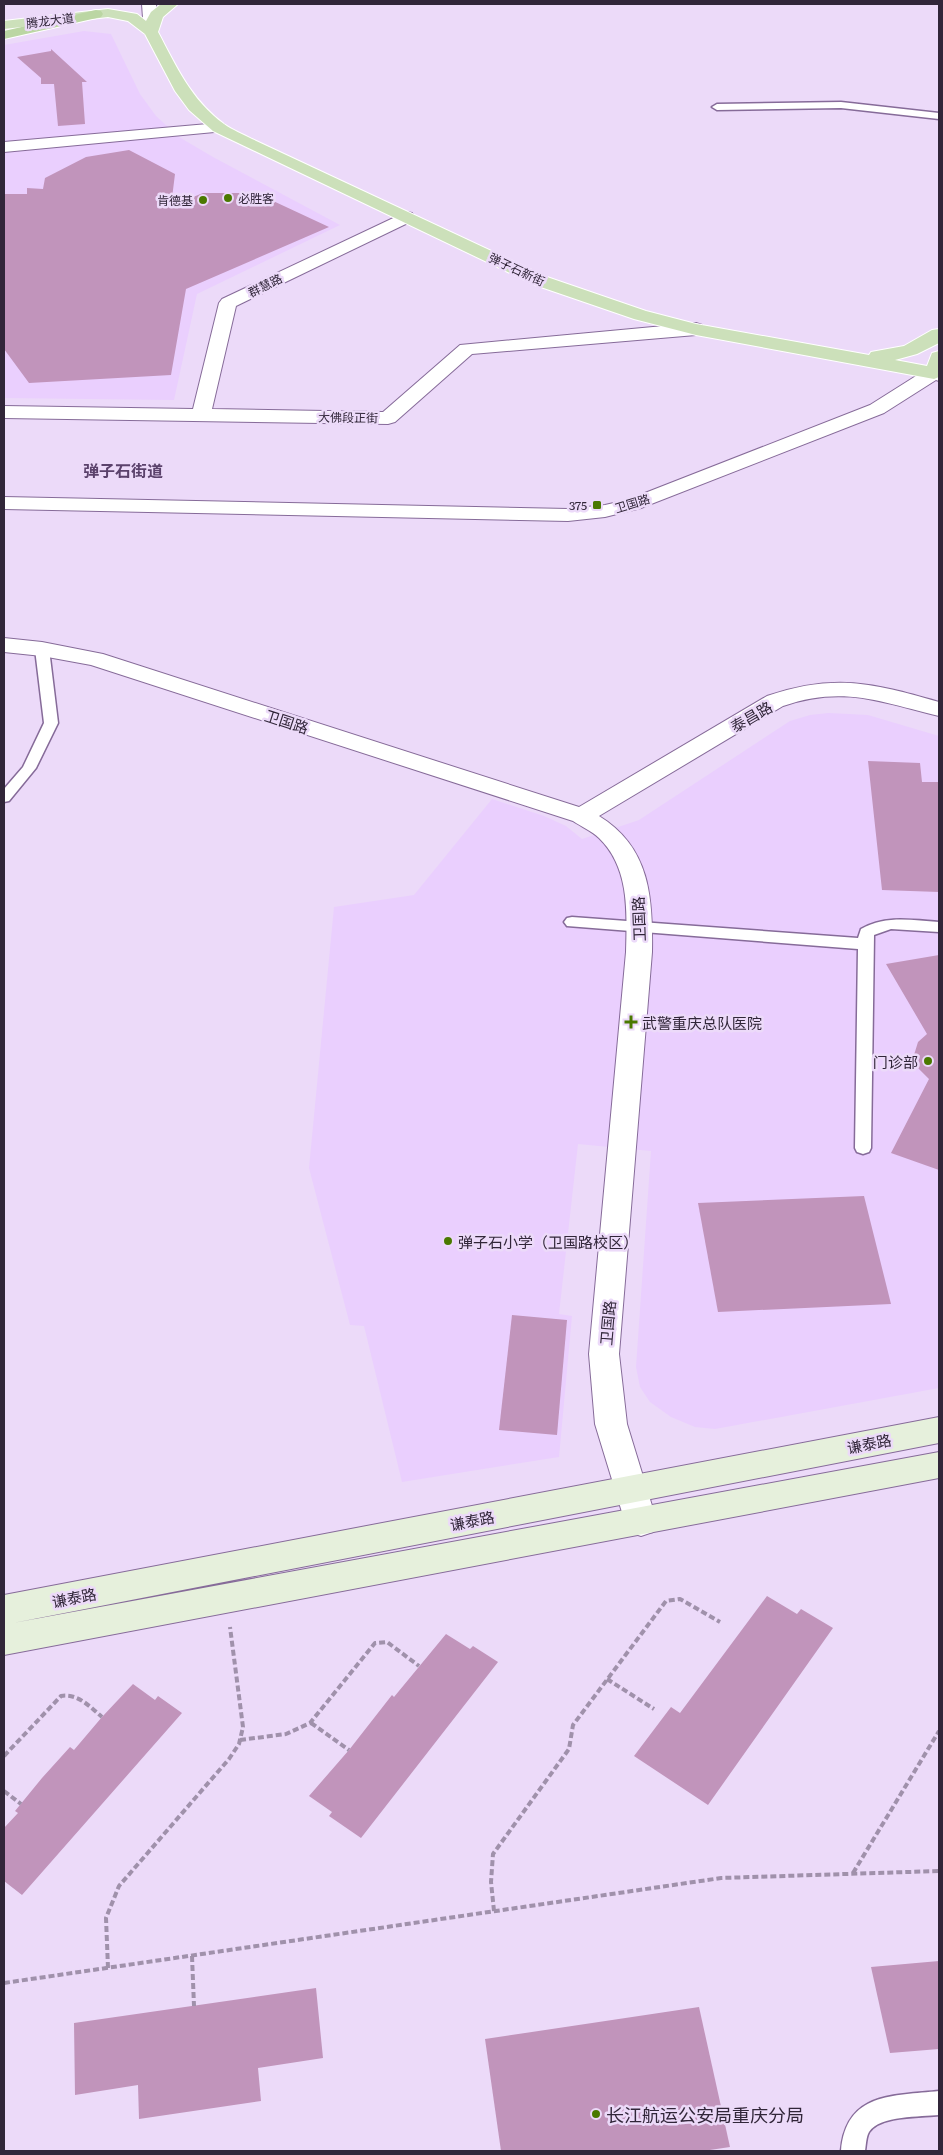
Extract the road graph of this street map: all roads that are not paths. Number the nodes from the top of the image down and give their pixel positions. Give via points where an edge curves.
1 (85, 4) edge
2 (149, 4) edge
3 (171, 4) edge
4 (4, 14) edge
5 (96, 14) junction
6 (4, 25) edge
7 (151, 32) junction
8 (4, 35) edge
9 (717, 107) dead end
10 (939, 116) edge
11 (219, 128) junction
12 (4, 147) edge
13 (406, 217) junction
14 (696, 329) junction
15 (939, 334) edge
16 (846, 356) junction
17 (938, 368) edge
18 (4, 412) edge
19 (201, 415) junction
20 (4, 503) edge
21 (4, 645) edge
22 (42, 649) junction
23 (939, 709) edge
24 (4, 798) edge
25 (582, 816) junction
26 (572, 922) dead end
27 (939, 927) edge
28 (640, 928) junction
29 (865, 944) junction
30 (863, 1148) dead end
31 (939, 1430) edge
32 (939, 1465) edge
33 (631, 1490) junction
34 (641, 1522) junction
35 (4, 1610) edge
36 (4, 1640) edge
37 (939, 2103) edge
38 (853, 2151) edge

1 - 4 main road, 腾龙大道
2 - 7 street
3 - 7 main road via 156,14
5 - 6 main road, 腾龙大道
5 - 7 main road, 腾龙大道 via 132,17
5 - 8 highway
7 - 11 main road, 弹子石新街 via 180,88 195,107
9 - 10 lane via 841,105
11 - 12 street
11 - 13 main road, 弹子石新街
13 - 14 main road, 弹子石新街 via 541,281 640,315
13 - 19 street, 群慧路 via 228,303
14 - 16 main road, 弹子石新街
14 - 19 street, 大佛段正街 via 467,349 388,418
15 - 16 main road via 918,348 903,353
16 - 17 main road, 弹子石新街
17 - 20 street, 卫国路 via 877,409 634,504 605,511 568,515
18 - 19 street, 大佛段正街
21 - 22 street, 卫国路
22 - 24 lane via 51,723 29,768
22 - 25 street, 卫国路 via 95,659
23 - 25 street, 泰昌路 via 874,692 820,689 797,694 775,701
25 - 28 street, 卫国路 via 607,832 623,852 634,877 640,906
26 - 28 lane
27 - 29 lane via 883,924 866,933
28 - 29 lane
28 - 33 street, 卫国路 via 604,1354 611,1424
29 - 30 lane
31 - 33 main road, 谦泰路
32 - 34 main road, 谦泰路
33 - 34 street, 卫国路
33 - 35 main road, 谦泰路
34 - 36 main road, 谦泰路
37 - 38 lane via 876,2111 862,2122

